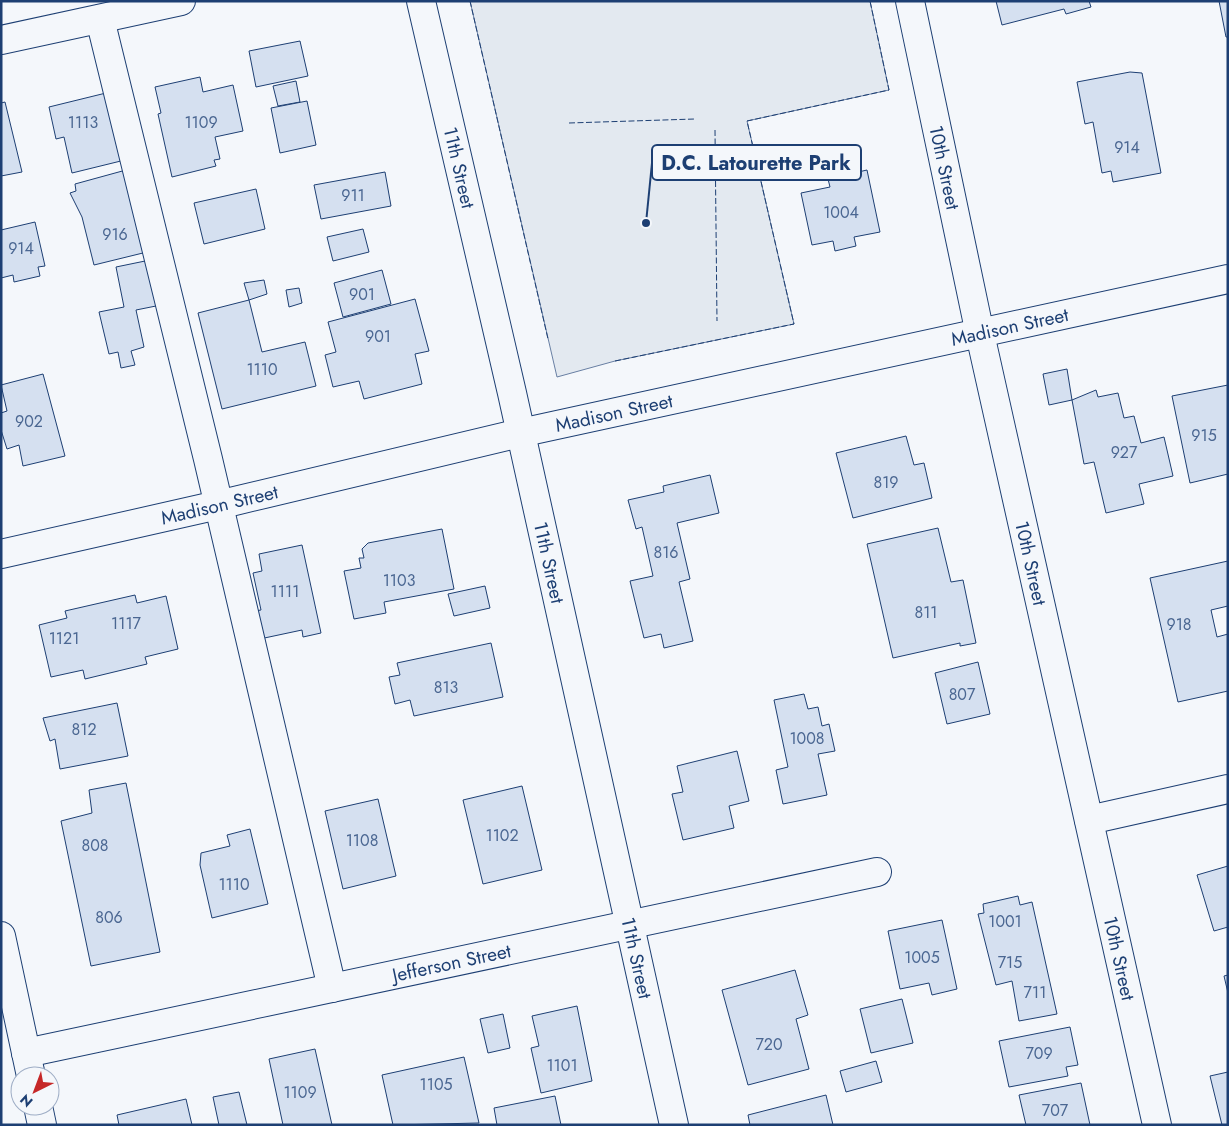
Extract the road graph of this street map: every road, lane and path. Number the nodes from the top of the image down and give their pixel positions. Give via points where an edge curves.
1 (180, 1) edge
2 (421, 1) edge
3 (910, 1) edge
4 (100, 19) junction
5 (1, 40) edge
6 (1228, 279) edge
7 (980, 334) junction
8 (520, 433) junction
9 (218, 505) junction
10 (1, 554) edge
11 (1228, 789) edge
12 (1089, 820) junction
13 (877, 872) dead end
14 (630, 926) junction
15 (1, 936) edge
16 (332, 988) junction
17 (28, 1065) edge
18 (674, 1125) edge
19 (1157, 1125) edge

1 - 4 street
2 - 8 street, 11th Street
3 - 7 street, 10th Street
4 - 5 street
4 - 9 street
6 - 7 street, Madison Street
7 - 8 street, Madison Street
7 - 12 street, 10th Street
8 - 9 street, Madison Street
8 - 14 street, 11th Street
9 - 10 street, Madison Street
9 - 16 street
11 - 12 street
12 - 19 street, 10th Street
13 - 14 street, Jefferson Street
14 - 16 street, Jefferson Street
14 - 18 street, 11th Street
15 - 17 street
16 - 17 street, Jefferson Street

